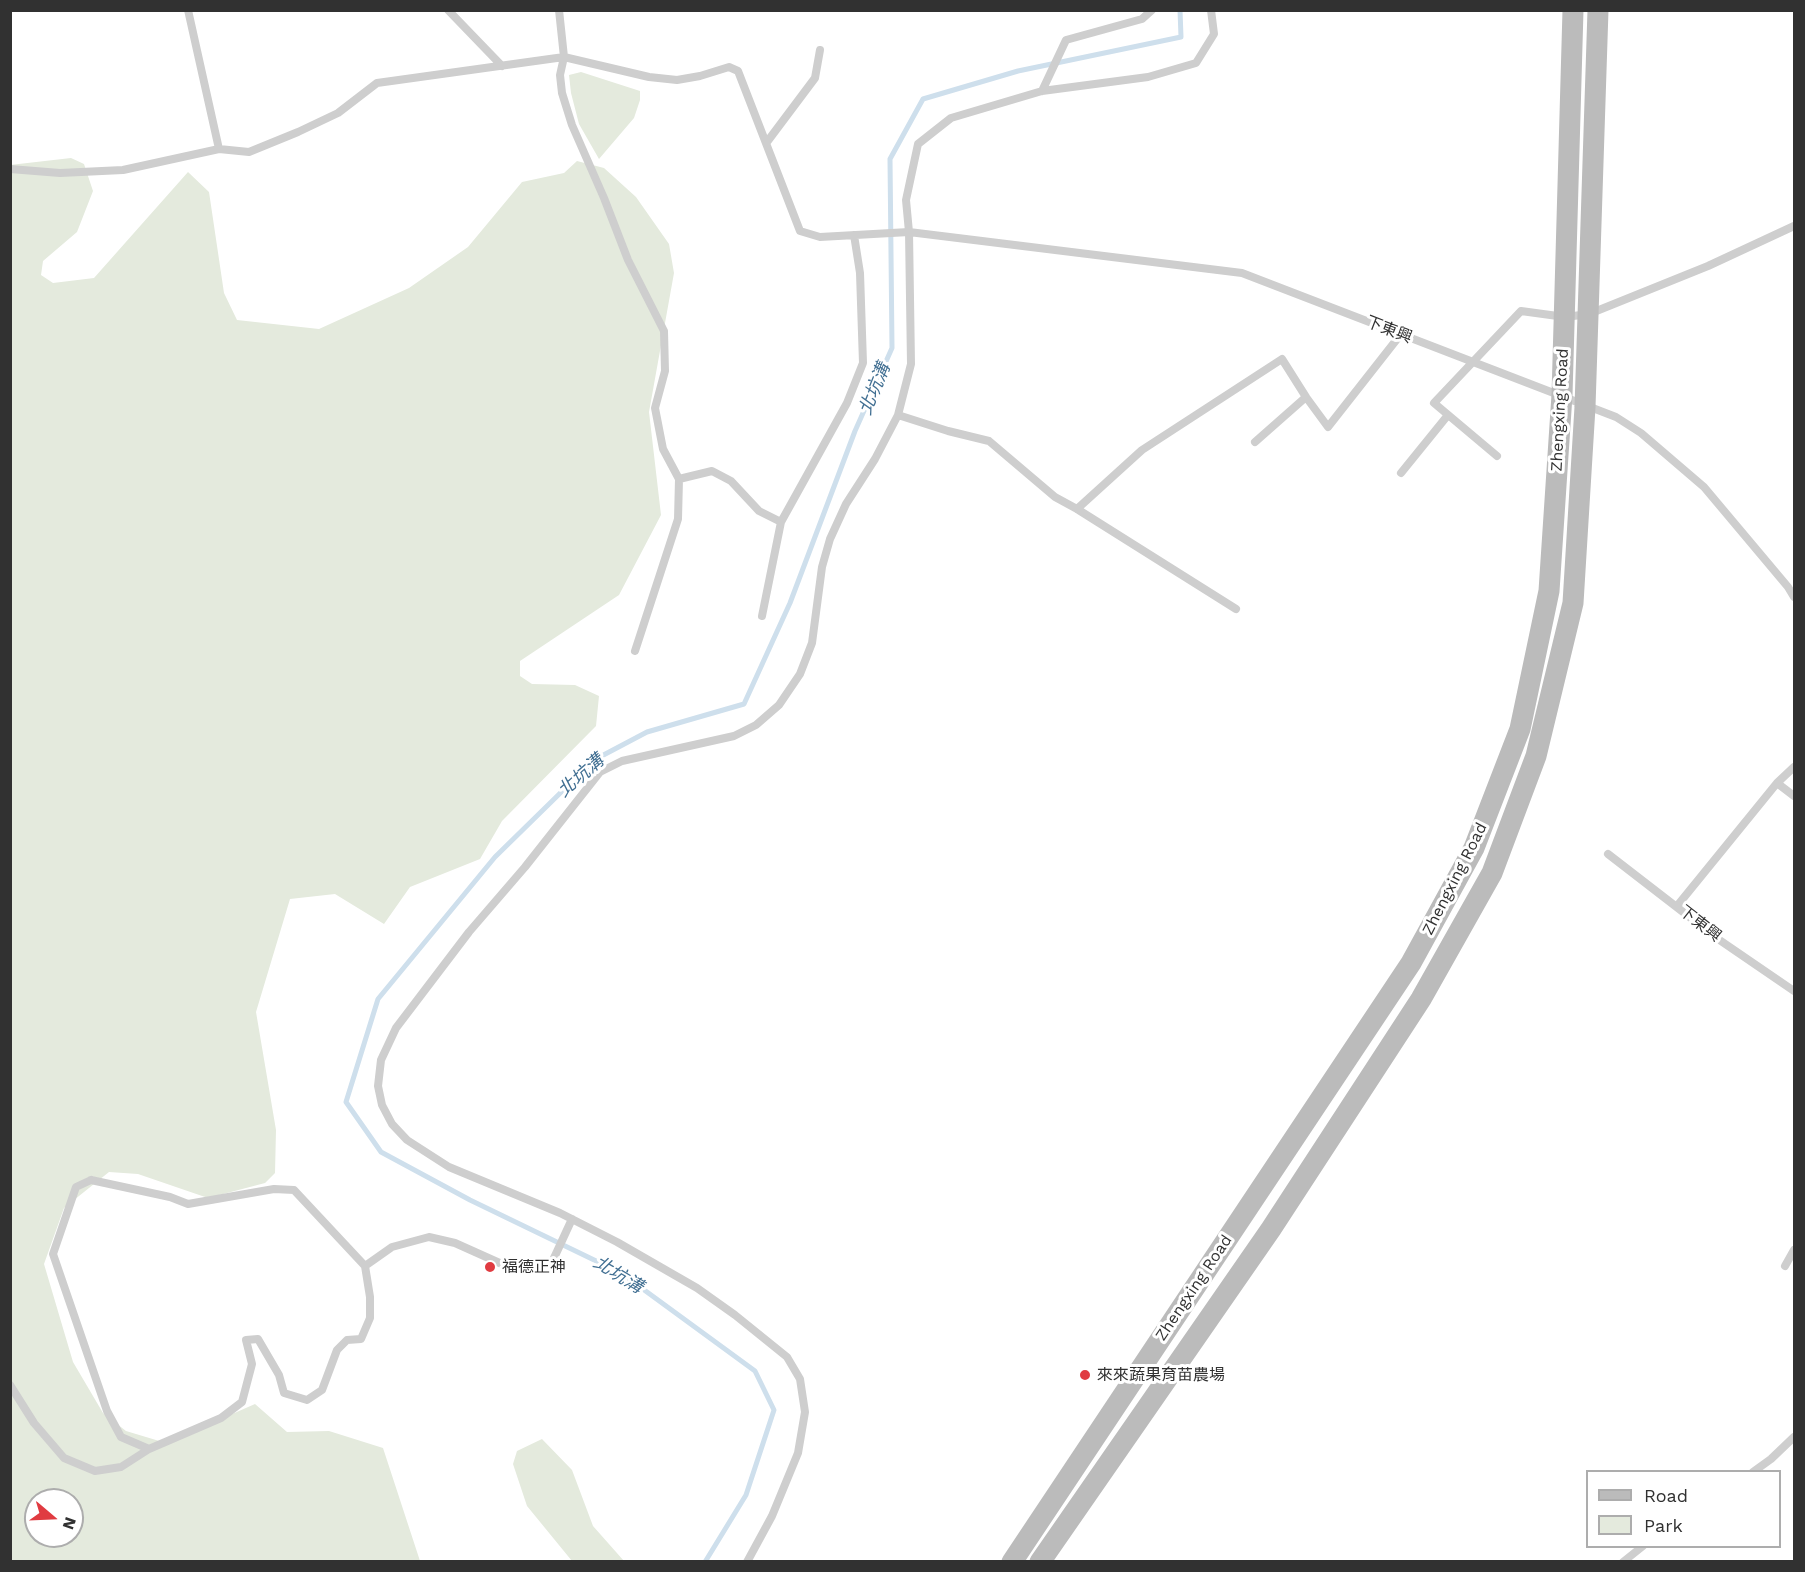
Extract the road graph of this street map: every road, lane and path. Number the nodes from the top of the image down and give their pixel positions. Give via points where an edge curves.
1 (188, 10) edge
2 (448, 10) edge
3 (559, 10) edge
4 (1152, 10) edge
5 (1211, 10) edge
6 (1572, 10) edge
7 (1598, 10) edge
8 (820, 50) dead end
9 (564, 57) junction
10 (502, 66) junction
11 (1042, 91) junction
12 (767, 142) junction
13 (219, 149) junction
14 (10, 168) edge
15 (1794, 226) edge
16 (907, 232) junction
17 (854, 235) junction
18 (1588, 314) junction
19 (1565, 317) junction
20 (1401, 334) junction
21 (1473, 363) junction
22 (1562, 395) junction
23 (1306, 397) junction
24 (1585, 407) junction
25 (898, 415) junction
26 (1448, 415) junction
27 (1255, 441) dead end
28 (1497, 456) dead end
29 (1401, 473) dead end
30 (679, 479) junction
31 (1077, 509) junction
32 (781, 522) junction
33 (1794, 597) edge
34 (1236, 609) dead end
35 (762, 616) dead end
36 (635, 651) dead end
37 (1794, 767) edge
38 (1777, 783) junction
39 (1794, 796) edge
40 (1608, 854) dead end
41 (1677, 906) junction
42 (1794, 991) edge
43 (572, 1220) junction
44 (1794, 1250) edge
45 (365, 1266) junction
46 (1785, 1266) dead end
47 (10, 1385) edge
48 (1794, 1437) edge
49 (149, 1449) junction
50 (1756, 1470) edge
51 (1640, 1548) edge
52 (747, 1562) edge
53 (1012, 1562) edge
54 (1040, 1562) edge
55 (1623, 1562) edge

1 - 13 lane
2 - 10 lane
3 - 9 lane
4 - 11 lane via 1142,19 1066,40
5 - 11 lane via 1214,34 1196,63 1148,77
6 - 19 main road, Zhengxing Road
7 - 18 main road, Zhengxing Road
8 - 12 lane via 815,78
9 - 10 lane
9 - 12 lane via 677,80 729,67 738,71
9 - 30 lane via 562,93 572,125 628,260 664,331 665,371 655,408 663,449
10 - 13 lane via 377,82 338,113 298,132 249,152
11 - 16 lane via 951,118 918,144 906,200
12 - 17 lane, 下東興 via 800,231 820,237
13 - 14 lane via 123,170 60,172
15 - 18 lane
16 - 17 lane, 下東興
16 - 20 lane, 下東興 via 1242,273
16 - 25 lane via 911,364
17 - 32 lane via 860,273 863,363 848,403
18 - 19 lane
18 - 24 main road, Zhengxing Road
19 - 21 lane via 1521,311
19 - 22 main road, Zhengxing Road
20 - 21 lane, 下東興
20 - 23 lane via 1328,427
21 - 22 lane, 下東興
21 - 26 lane via 1434,403
22 - 24 lane, 下東興
22 - 53 main road, Zhengxing Road via 1550,591 1520,729 1474,848 1411,963
23 - 27 lane
23 - 31 lane via 1282,359 1142,450
24 - 33 lane, 下東興 via 1616,417 1641,433 1704,487
24 - 54 main road, Zhengxing Road via 1573,603 1536,756 1492,873 1421,999 1271,1229
25 - 31 lane via 989,441 1055,497
25 - 43 lane via 830,539 822,567 812,643 800,674 779,705 756,725 734,736 622,761 600,772 396,1028 381,1060 378,1086 382,1105 407,1140 449,1167
26 - 28 lane
26 - 29 lane
30 - 32 lane via 711,471 731,481 759,511
30 - 36 lane via 678,519
31 - 34 lane
32 - 35 lane
37 - 38 lane
38 - 39 lane
38 - 41 lane
40 - 41 lane, 下東興
41 - 42 lane, 下東興
43 - 45 lane via 548,1271 513,1269 455,1243 429,1237 392,1247
43 - 52 lane via 697,1288 788,1357 801,1379 805,1412 798,1453 772,1516
44 - 46 lane
45 - 49 lane via 370,1318 361,1339 347,1340 337,1350 322,1390 307,1400 284,1393 279,1375 258,1339 246,1340 252,1364 242,1402 221,1418
45 - 49 lane via 294,1190 274,1189 188,1204 91,1180 76,1187 53,1254 108,1411 121,1437
47 - 49 lane via 34,1423 64,1458 96,1471 121,1467
48 - 50 lane
51 - 55 lane

